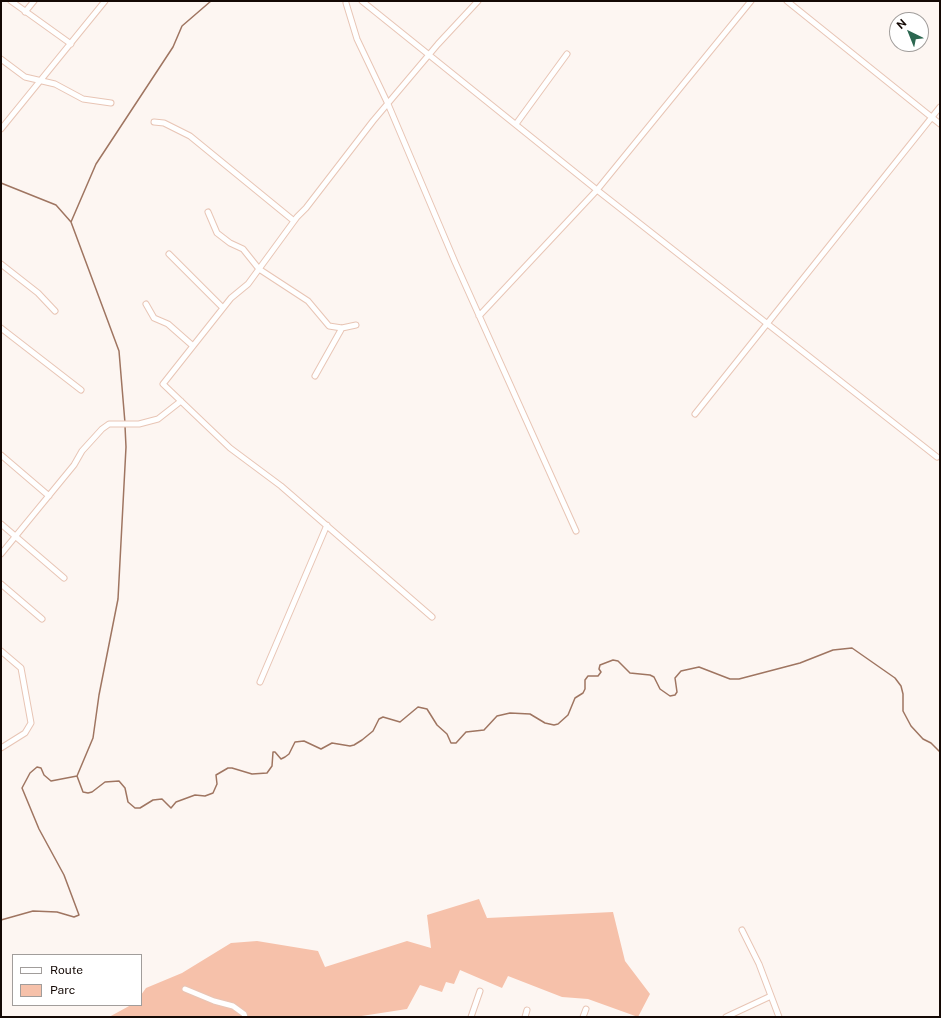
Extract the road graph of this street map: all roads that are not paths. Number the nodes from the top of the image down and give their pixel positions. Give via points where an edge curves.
1 (11, 1) edge
2 (34, 1) edge
3 (105, 1) edge
4 (362, 1) edge
5 (478, 1) edge
6 (751, 1) edge
7 (786, 1) edge
8 (346, 3) dead end
9 (25, 12) junction
10 (71, 44) junction
11 (429, 54) junction
12 (567, 54) dead end
13 (1, 59) edge
14 (40, 80) junction
15 (110, 103) dead end
16 (388, 104) junction
17 (940, 107) edge
18 (931, 118) junction
19 (154, 122) dead end
20 (516, 124) junction
21 (940, 124) edge
22 (1, 129) edge
23 (597, 190) junction
24 (208, 212) dead end
25 (294, 221) junction
26 (169, 254) dead end
27 (1, 264) edge
28 (259, 269) junction
29 (146, 304) dead end
30 (223, 308) junction
31 (55, 311) dead end
32 (479, 316) junction
33 (767, 324) junction
34 (356, 325) dead end
35 (1, 328) edge
36 (342, 328) junction
37 (192, 346) junction
38 (315, 376) dead end
39 (81, 390) dead end
40 (180, 401) junction
41 (695, 414) dead end
42 (1, 455) edge
43 (937, 457) dead end
44 (49, 496) junction
45 (1, 524) edge
46 (327, 525) junction
47 (576, 531) dead end
48 (15, 537) junction
49 (1, 554) edge
50 (64, 578) dead end
51 (1, 584) edge
52 (432, 617) dead end
53 (42, 619) dead end
54 (1, 651) edge
55 (260, 682) dead end
56 (1, 748) edge
57 (742, 930) dead end
58 (185, 989) dead end
59 (480, 991) dead end
60 (771, 996) junction
61 (527, 1010) dead end
62 (586, 1010) dead end
63 (245, 1017) edge
64 (471, 1017) edge
65 (525, 1017) edge
66 (583, 1017) edge
67 (726, 1017) edge
68 (779, 1017) edge

1 - 9 street
2 - 9 street
3 - 10 street
4 - 11 street
5 - 11 street
6 - 23 street
7 - 18 street
8 - 16 street via 357,39
9 - 10 street
10 - 14 street
11 - 16 street
11 - 20 street
12 - 20 street
13 - 14 street via 25,77
14 - 15 street via 55,84 83,99
14 - 22 street
16 - 25 street
16 - 32 street
17 - 18 street
18 - 21 street
18 - 33 street
19 - 25 street via 164,123 190,136
20 - 23 street
23 - 32 street
23 - 33 street
24 - 28 street via 217,233 230,243 243,248
25 - 28 street
26 - 30 street
27 - 31 street via 38,293
28 - 30 street via 248,284
28 - 36 street via 308,302 329,326
29 - 37 street via 154,318 168,324
30 - 37 street
32 - 47 street
33 - 41 street
33 - 43 street
34 - 36 street
35 - 39 street
36 - 38 street
37 - 40 street via 163,384
40 - 44 street via 158,419 139,424 105,426 82,451
40 - 46 street via 230,448
42 - 44 street
44 - 48 street
45 - 48 street
46 - 52 street
46 - 55 street
48 - 49 street
48 - 50 street
51 - 53 street
54 - 56 street via 21,668 32,723 25,733
57 - 60 street
58 - 63 street via 214,1002 233,1006
59 - 64 street
60 - 67 street
60 - 68 street
61 - 65 street
62 - 66 street

